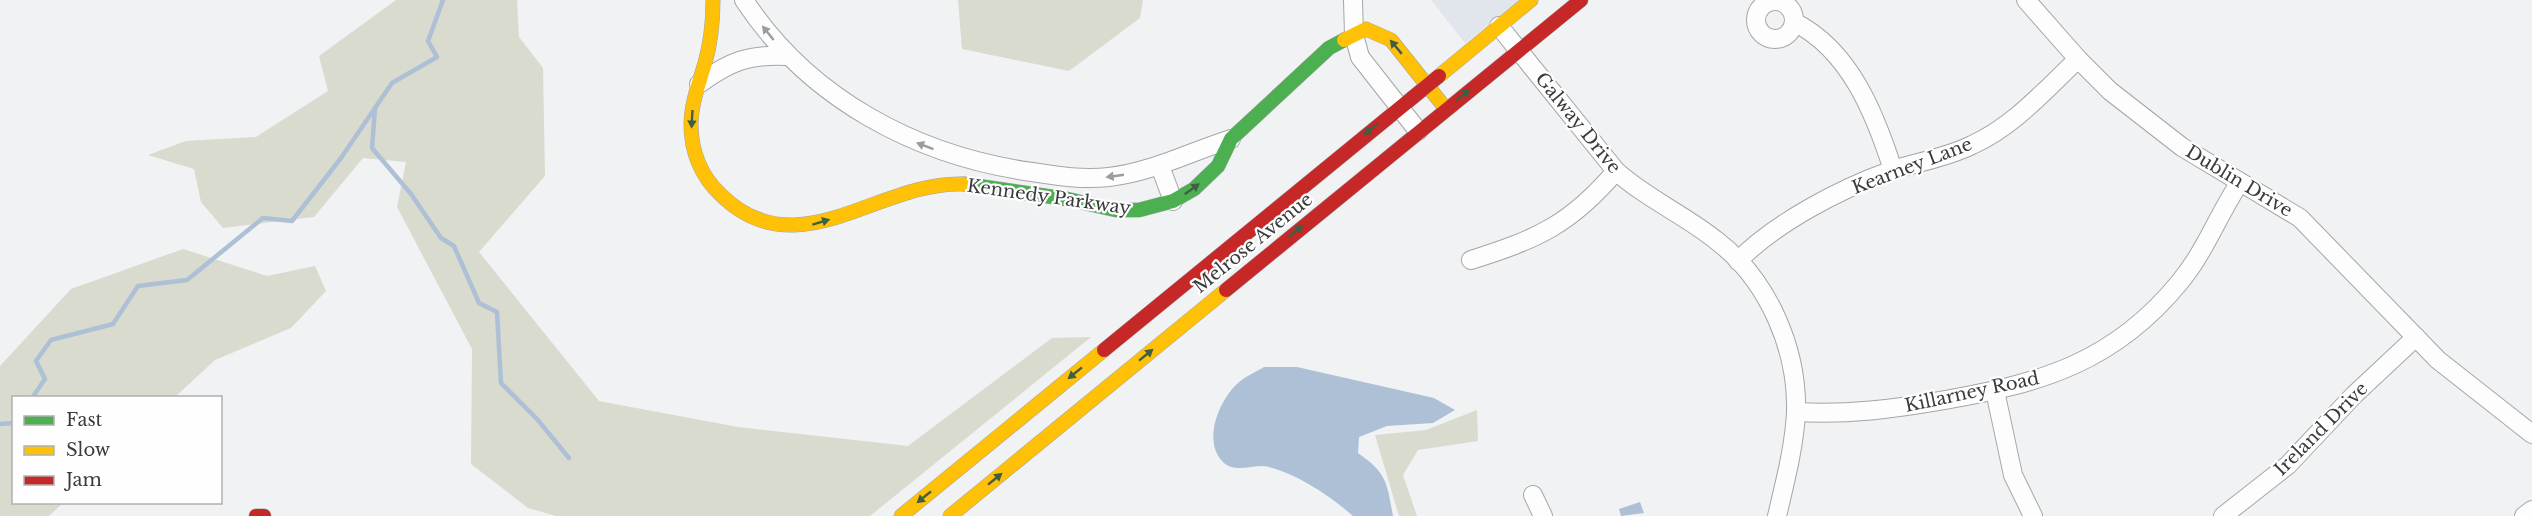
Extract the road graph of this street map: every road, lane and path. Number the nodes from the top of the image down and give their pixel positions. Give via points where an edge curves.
1 (713, 0) edge
2 (744, 0) edge
3 (1353, 0) edge
4 (1531, 0) edge
5 (1581, 0) edge
6 (2026, 0) edge
7 (1794, 22) dead end
8 (1499, 26) junction
9 (1354, 34) junction
10 (1518, 50) junction
11 (789, 56) junction
12 (2078, 59) junction
13 (699, 84) junction
14 (1426, 84) junction
15 (1398, 106) junction
16 (1446, 109) junction
17 (1418, 131) junction
18 (1231, 139) junction
19 (986, 165) junction
20 (1160, 166) junction
21 (1893, 170) junction
22 (1616, 171) junction
23 (2240, 182) junction
24 (985, 186) junction
25 (1173, 201) junction
26 (1471, 260) dead end
27 (1738, 261) junction
28 (2415, 337) junction
29 (1995, 391) junction
30 (1796, 412) junction
31 (2532, 434) edge
32 (1533, 495) dead end
33 (2532, 510) edge
34 (256, 516) edge
35 (264, 516) edge
36 (901, 516) edge
37 (950, 516) edge
38 (1543, 516) edge
39 (1777, 516) edge
40 (2033, 516) edge
41 (2223, 516) edge
42 (2524, 516) edge

1 - 13 main road, Kennedy Parkway via 710,42
11 -> 2 street, Kennedy Parkway
3 - 9 street
4 - 8 main road, Melrose Avenue
5 - 10 main road, Melrose Avenue
6 - 12 street, Dublin Drive
7 - 21 street via 1826,44 1850,73 1879,129
8 - 10 street, Galway Drive
8 - 14 main road, Melrose Avenue
14 -> 9 main road via 1385,36 1366,29
9 - 15 street via 1360,57
9 - 18 main road, Kennedy Parkway via 1329,48
16 -> 10 main road, Melrose Avenue
10 - 22 street, Galway Drive
11 - 13 street via 744,58
19 -> 11 street, Kennedy Parkway via 892,132 841,100
12 - 21 street, Kearney Lane via 2001,129 1946,156
12 - 23 street, Dublin Drive via 2145,120
13 -> 24 main road, Kennedy Parkway via 691,128 700,165 722,198 750,219 771,226 808,226 917,190 949,183
14 - 15 main road, Melrose Avenue
14 - 16 main road
15 - 17 street
15 -> 36 main road, Melrose Avenue
16 - 17 main road, Melrose Avenue
37 -> 17 main road, Melrose Avenue
18 - 20 street, Kennedy Parkway
25 -> 18 main road, Kennedy Parkway via 1194,189 1218,166
20 -> 19 street, Kennedy Parkway via 1086,178
19 - 24 street
20 - 25 street
21 - 27 street, Kearney Lane via 1864,181 1773,230
22 - 26 street via 1584,206 1562,223 1516,246
22 - 27 street, Galway Drive via 1636,189 1698,225
23 - 28 street, Dublin Drive via 2300,218
23 - 29 street, Killarney Road via 2180,282 2128,333 2065,370
24 - 25 main road, Kennedy Parkway via 1116,210 1139,210
27 - 30 street, Galway Drive via 1772,306 1783,333
28 - 31 street, Dublin Drive via 2459,378
28 - 41 street, Ireland Drive via 2288,465
29 - 30 street, Killarney Road via 1868,412
29 - 40 street via 2013,475
30 - 39 street, Galway Drive
32 - 38 street
33 - 42 street
34 - 35 main road

